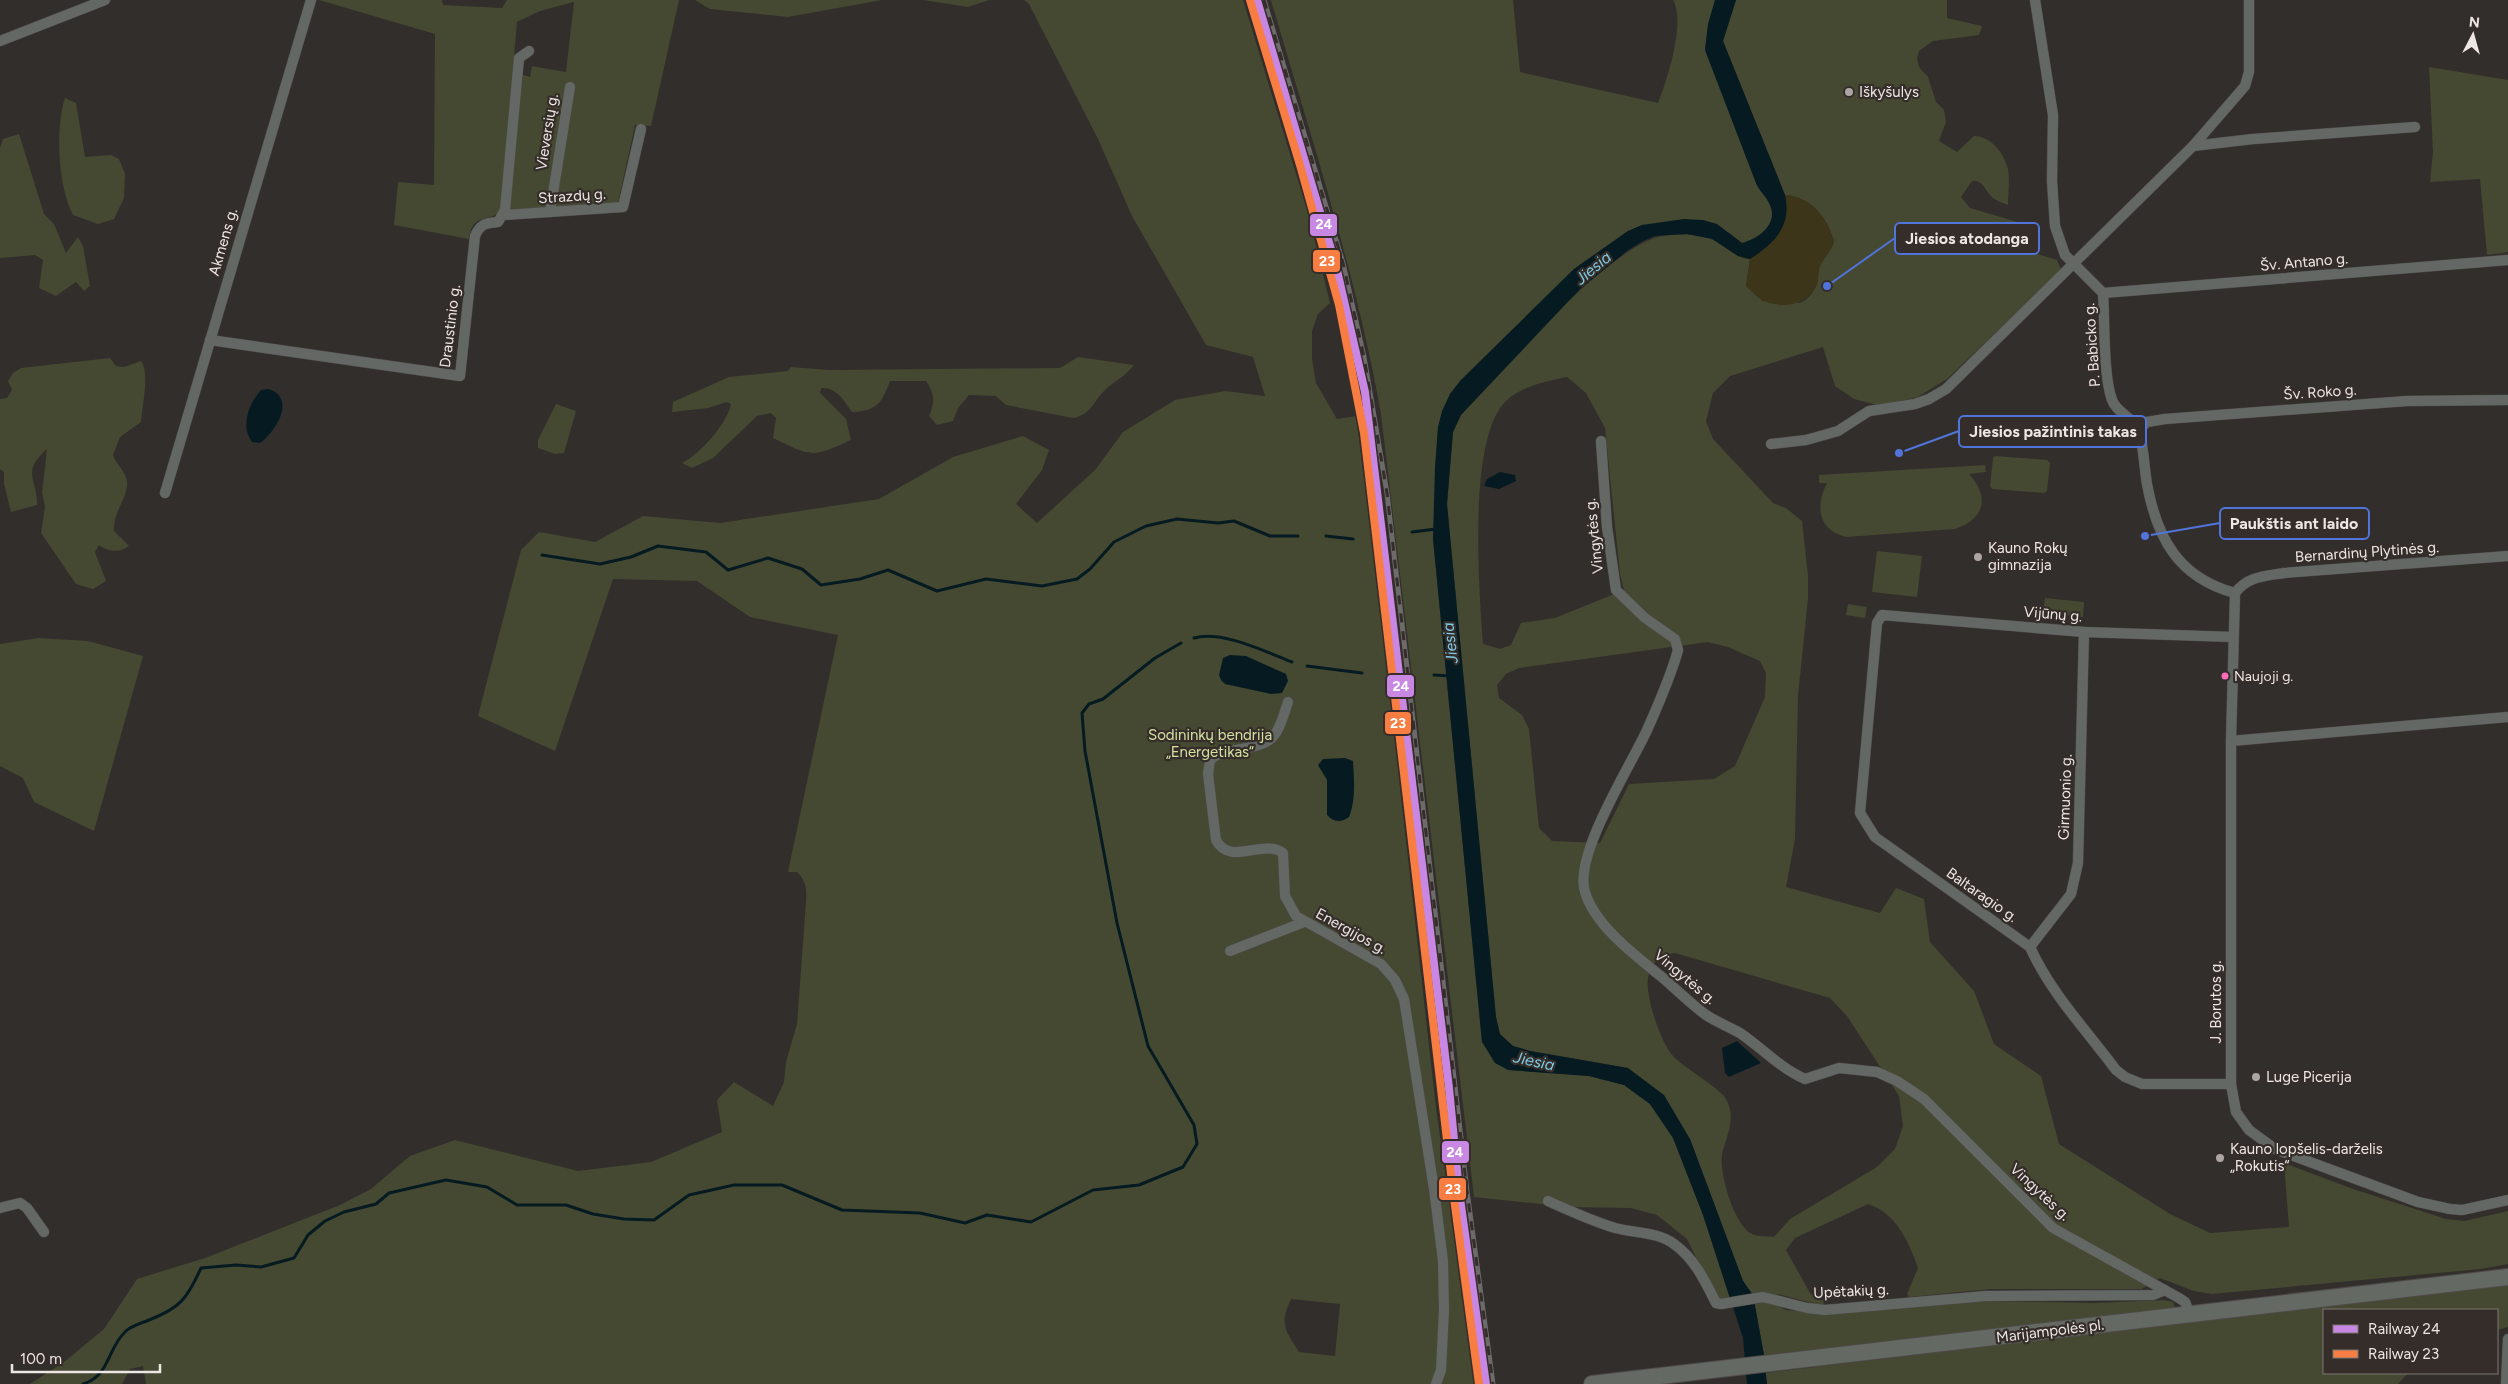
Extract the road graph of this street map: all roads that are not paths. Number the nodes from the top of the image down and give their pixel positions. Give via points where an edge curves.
1 (105, 0) edge
2 (311, 0) edge
3 (2035, 0) edge
4 (2249, 0) edge
5 (0, 41) edge
6 (529, 51) dead end
7 (570, 87) dead end
8 (2415, 127) dead end
9 (641, 129) dead end
10 (2193, 146) junction
11 (550, 212) junction
12 (503, 215) junction
13 (2508, 260) edge
14 (2075, 263) junction
15 (2103, 293) junction
16 (210, 340) junction
17 (2508, 400) edge
18 (2138, 430) junction
19 (1601, 441) dead end
20 (1771, 444) dead end
21 (165, 493) dead end
22 (2508, 556) edge
23 (2235, 592) junction
24 (1877, 623) joint
25 (2084, 632) junction
26 (2232, 637) junction
27 (1288, 702) dead end
28 (2508, 717) edge
29 (2231, 741) junction
30 (1304, 922) junction
31 (2030, 947) junction
32 (1230, 951) dead end
33 (2231, 1084) junction
34 (2508, 1200) edge
35 (1548, 1201) dead end
36 (0, 1208) edge
37 (44, 1232) dead end
38 (2508, 1277) edge
39 (2165, 1290) junction
40 (2190, 1314) junction
41 (2508, 1339) edge
42 (1436, 1384) edge
43 (1592, 1384) edge
44 (2506, 1384) edge

1 - 5 street
2 - 16 street, Akmens g.
3 - 14 street, P. Babicko g. via 2053,115 2055,226 2065,254
4 - 10 street via 2249,72 2245,86
6 - 12 street via 519,58
7 - 11 street, Vieversių g.
8 - 10 street
9 - 11 street, Strazdų g. via 623,207
10 - 14 street
11 - 12 street, Strazdų g.
12 - 16 street, Draustinio g. via 498,222 478,229 475,236 460,376
13 - 15 street, Šv. Antano g.
14 - 15 street, P. Babicko g.
14 - 20 street via 1946,389 1915,404 1869,411 1838,431 1806,440
15 - 18 street, P. Babicko g. via 2108,384 2112,402
16 - 21 street, Akmens g.
17 - 18 street, Šv. Roko g. via 2408,401 2165,419 2147,422
18 - 23 street via 2150,498 2168,544 2194,576 2207,584
19 - 39 street, Vingytės g. via 1607,527 1616,590 1645,618 1675,640 1678,650 1648,728 1603,816 1589,852 1584,890 1590,905 1632,952 1708,1016 1740,1034 1790,1073 1805,1079 1839,1068 1862,1069 1896,1081 1924,1099 2053,1228
22 - 23 street, Bernardinų Plytinės g. via 2284,573 2246,581
23 - 26 street, J. Borutos g.
24 - 25 street, Vijūnų g. via 1882,615 1887,614
24 - 31 street, Baltaragio g. via 1860,813 1874,837
25 - 26 street, Vijūnų g.
25 - 31 street, Girmuonio g. via 2078,863 2071,894
26 - 29 street, J. Borutos g.
27 - 30 street, Energijos g. via 1273,738 1259,746 1213,756 1208,774 1219,846 1228,852 1270,847 1283,853 1285,896 1296,916
28 - 29 street
29 - 33 street, J. Borutos g.
30 - 32 street
30 - 42 street, Energijos g. via 1382,964 1404,999 1443,1261 1442,1353
31 - 33 street, Baltaragio g. via 2038,966 2125,1078 2142,1084
33 - 34 street, J. Borutos g. via 2236,1112 2249,1130 2290,1156 2435,1207 2462,1210
35 - 39 street, Upėtakių g. via 1599,1223 1673,1243 1697,1268 1716,1303 1728,1304 1763,1297 1825,1310 1986,1296 2152,1295
36 - 37 street via 20,1203
38 - 40 main road, Marijampolės pl.
39 - 40 street, Vingytės g. via 2185,1302
40 - 43 main road, Marijampolės pl.
41 - 44 street

